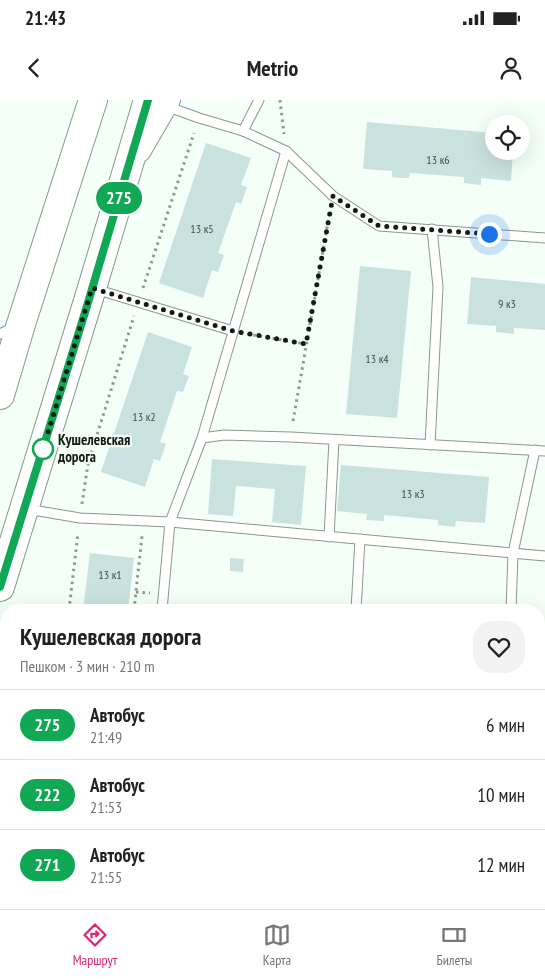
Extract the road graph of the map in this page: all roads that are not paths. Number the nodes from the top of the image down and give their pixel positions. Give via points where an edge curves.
1 (259, 100) edge
2 (160, 102) edge
3 (92, 103) edge
4 (243, 131) junction
5 (286, 151) junction
6 (432, 230) junction
7 (545, 238) edge
8 (92, 288) junction
9 (10, 329) edge
10 (233, 331) junction
11 (0, 395) edge
12 (202, 438) junction
13 (334, 440) junction
14 (430, 445) junction
15 (535, 450) junction
16 (545, 451) edge
17 (25, 509) junction
18 (170, 522) junction
19 (328, 537) junction
20 (360, 540) junction
21 (513, 553) junction
22 (545, 556) edge
23 (0, 587) edge
24 (163, 604) edge
25 (356, 604) edge
26 (511, 604) edge

1 - 4 lane
2 - 4 lane
2 - 8 main road via 128,169
3 - 9 main road
4 - 5 lane
5 - 6 lane via 333,196 379,226
5 - 10 lane
6 - 7 lane
6 - 14 lane via 438,287
8 - 10 lane
8 - 17 main road
9 - 11 main road
10 - 12 lane
12 - 13 lane via 224,435
12 - 18 lane
13 - 14 lane
13 - 19 lane
14 - 15 lane
15 - 16 lane
15 - 21 lane
17 - 18 lane via 80,518
17 - 23 main road
18 - 19 lane
18 - 24 lane
19 - 20 lane
20 - 21 lane
20 - 25 lane
21 - 22 lane
21 - 26 lane

